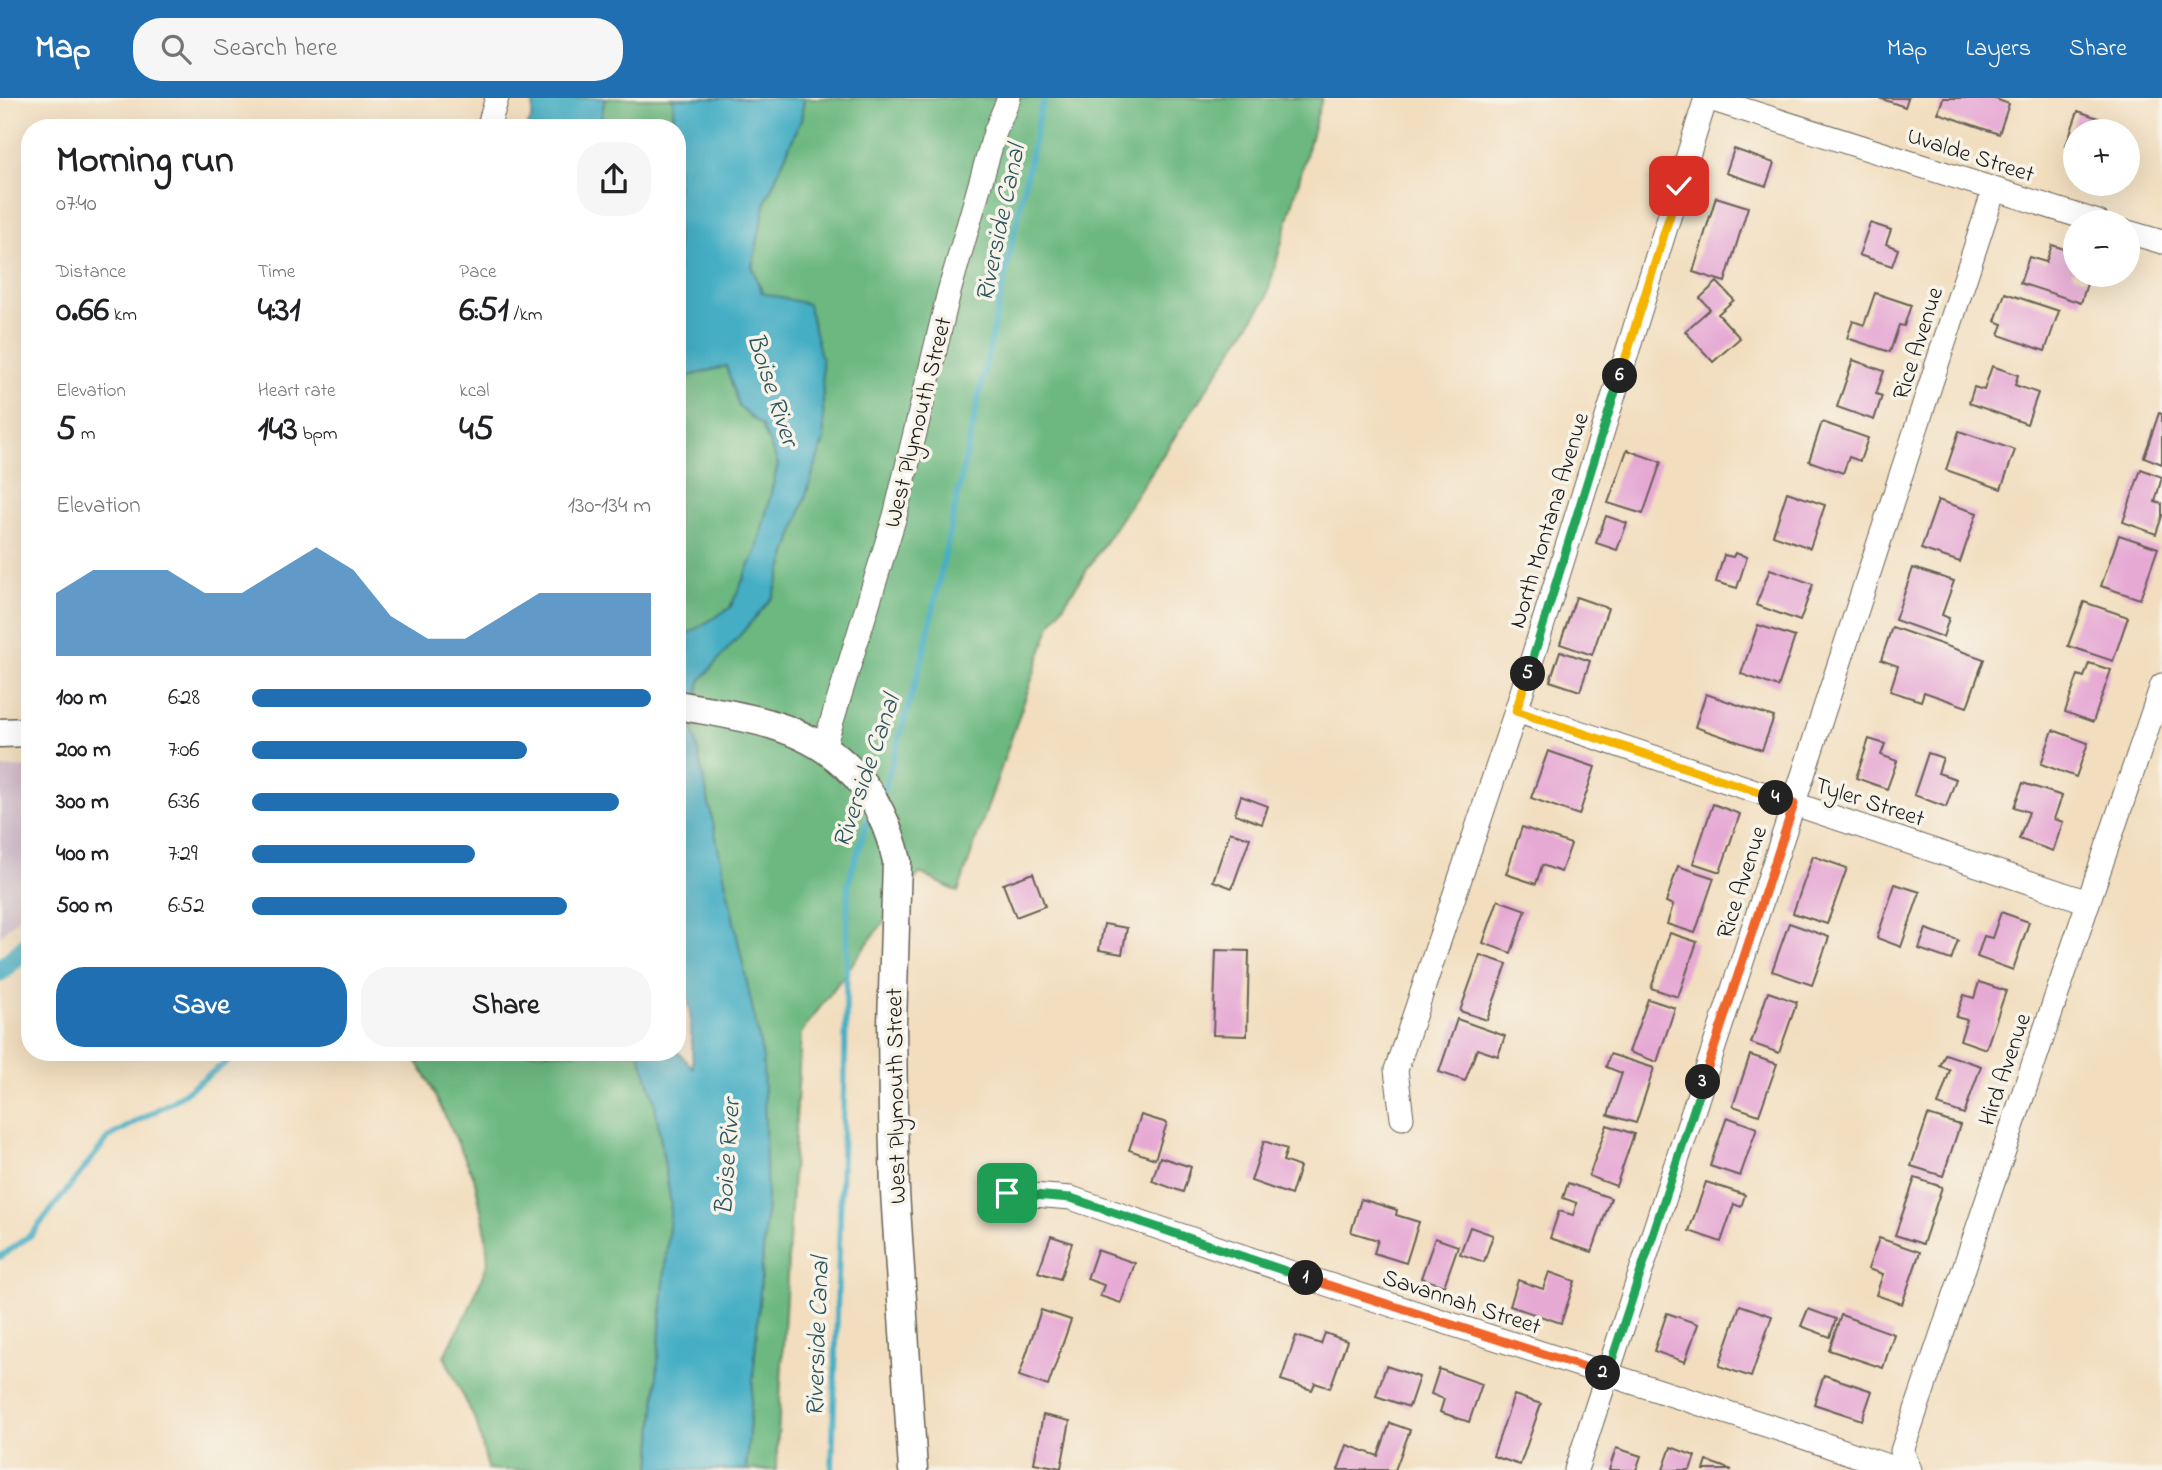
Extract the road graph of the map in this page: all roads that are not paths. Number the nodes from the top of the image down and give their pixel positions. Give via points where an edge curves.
1 (497, 98) edge
2 (1009, 98) edge
3 (1707, 98) edge
4 (491, 119) edge
5 (1994, 190) junction
6 (2063, 211) edge
7 (2140, 236) edge
8 (2162, 242) edge
9 (2162, 685) edge
10 (689, 707) edge
11 (1516, 711) junction
12 (21, 732) edge
13 (0, 733) edge
14 (824, 747) junction
15 (1794, 804) junction
16 (2088, 902) junction
17 (1402, 1118) dead end
18 (1007, 1193) dead end
19 (1607, 1375) junction
20 (913, 1470) edge
21 (1576, 1470) edge
22 (1899, 1470) edge
23 (1910, 1470) edge

1 - 4 street
2 - 14 street, West Plymouth Street via 949,292 895,516
3 - 5 street, Uvalde Street
3 - 11 street, North Montana Avenue
5 - 6 street, Uvalde Street
5 - 15 street, Rice Avenue
7 - 8 street
9 - 16 street, Hird Avenue
10 - 14 street, West Plymouth Street via 771,724
11 - 15 street, Tyler Street
11 - 17 street, North Montana Avenue via 1396,1070
12 - 13 street
14 - 20 street, West Plymouth Street via 851,768 870,794 892,837 897,861 892,1024 895,1192
15 - 16 street, Tyler Street
15 - 19 street, Rice Avenue
16 - 23 street, Hird Avenue via 1902,1451
18 - 19 street, Savannah Street via 1071,1198
19 - 21 street, Rice Avenue
19 - 22 street, Savannah Street

